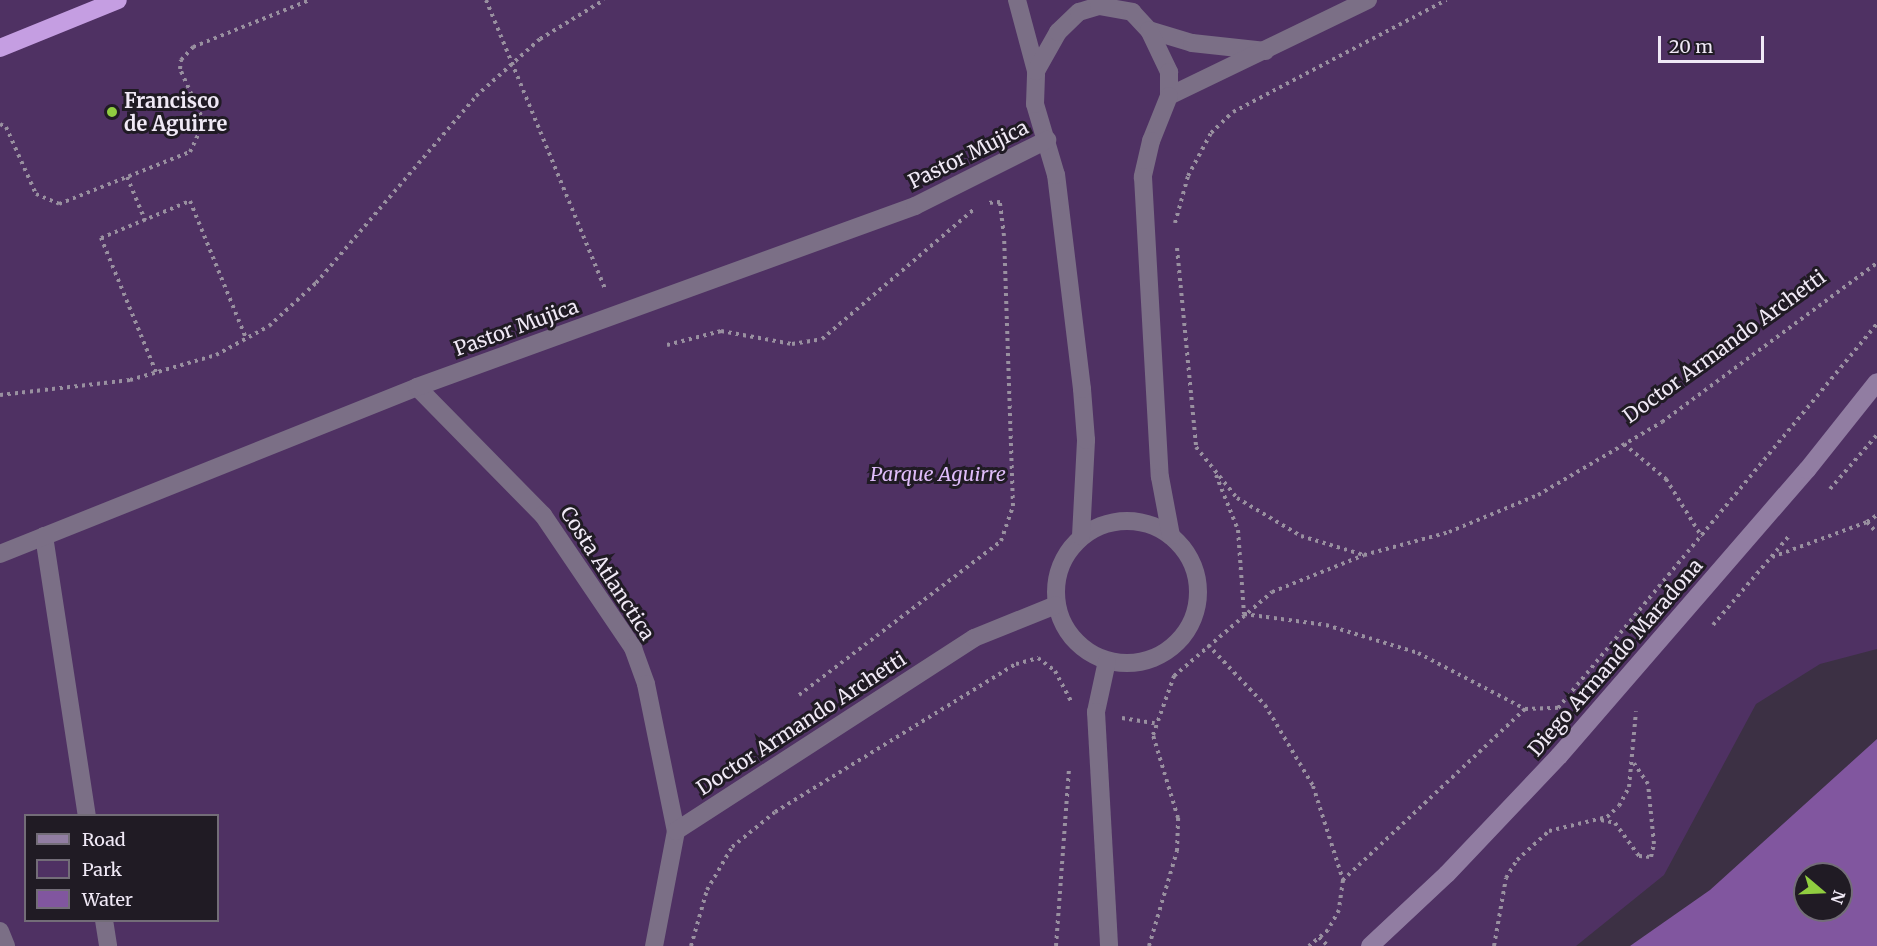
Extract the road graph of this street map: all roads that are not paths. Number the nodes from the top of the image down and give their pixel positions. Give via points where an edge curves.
1 (118, 0) edge
2 (1017, 0) edge
3 (1368, 0) edge
4 (1128, 6) edge
5 (1149, 30) junction
6 (0, 48) edge
7 (1268, 51) junction
8 (1036, 71) junction
9 (1169, 96) junction
10 (1047, 140) junction
11 (1877, 382) edge
12 (417, 387) junction
13 (44, 536) junction
14 (1171, 536) junction
15 (1081, 537) junction
16 (0, 554) edge
17 (1056, 605) junction
18 (1107, 661) junction
19 (87, 814) edge
20 (676, 831) junction
21 (104, 922) edge
22 (0, 931) edge
23 (6, 946) edge
24 (108, 946) edge
25 (654, 946) edge
26 (1109, 946) edge
27 (1370, 946) edge

1 - 6 highway
2 - 8 street
3 - 7 street
4 - 5 street
4 - 8 street via 1099,6 1079,12 1058,32
5 - 7 street via 1192,43
5 - 9 street via 1166,59
7 - 9 street
8 - 10 street via 1035,104
9 - 14 street via 1151,141 1143,177 1160,477
10 - 12 street, Pastor Mujica via 915,206
10 - 15 street via 1056,175 1086,440
11 - 27 main road, Diego Armando Maradona via 1748,539 1559,756 1448,874
12 - 13 street, Pastor Mujica
12 - 20 street, Costa Atlanctica via 543,515 633,648 646,684
13 - 16 street, Pastor Mujica
13 - 19 street
14 - 15 street via 1150,524 1126,520 1102,524
14 - 18 street via 1186,552 1196,573 1196,608 1191,625 1176,644 1155,658 1131,663
15 - 17 street via 1059,567
17 - 18 street via 1074,640
17 - 20 street, Doctor Armando Archetti via 974,638
18 - 26 street via 1096,712
20 - 25 street
21 - 24 street
22 - 23 street

